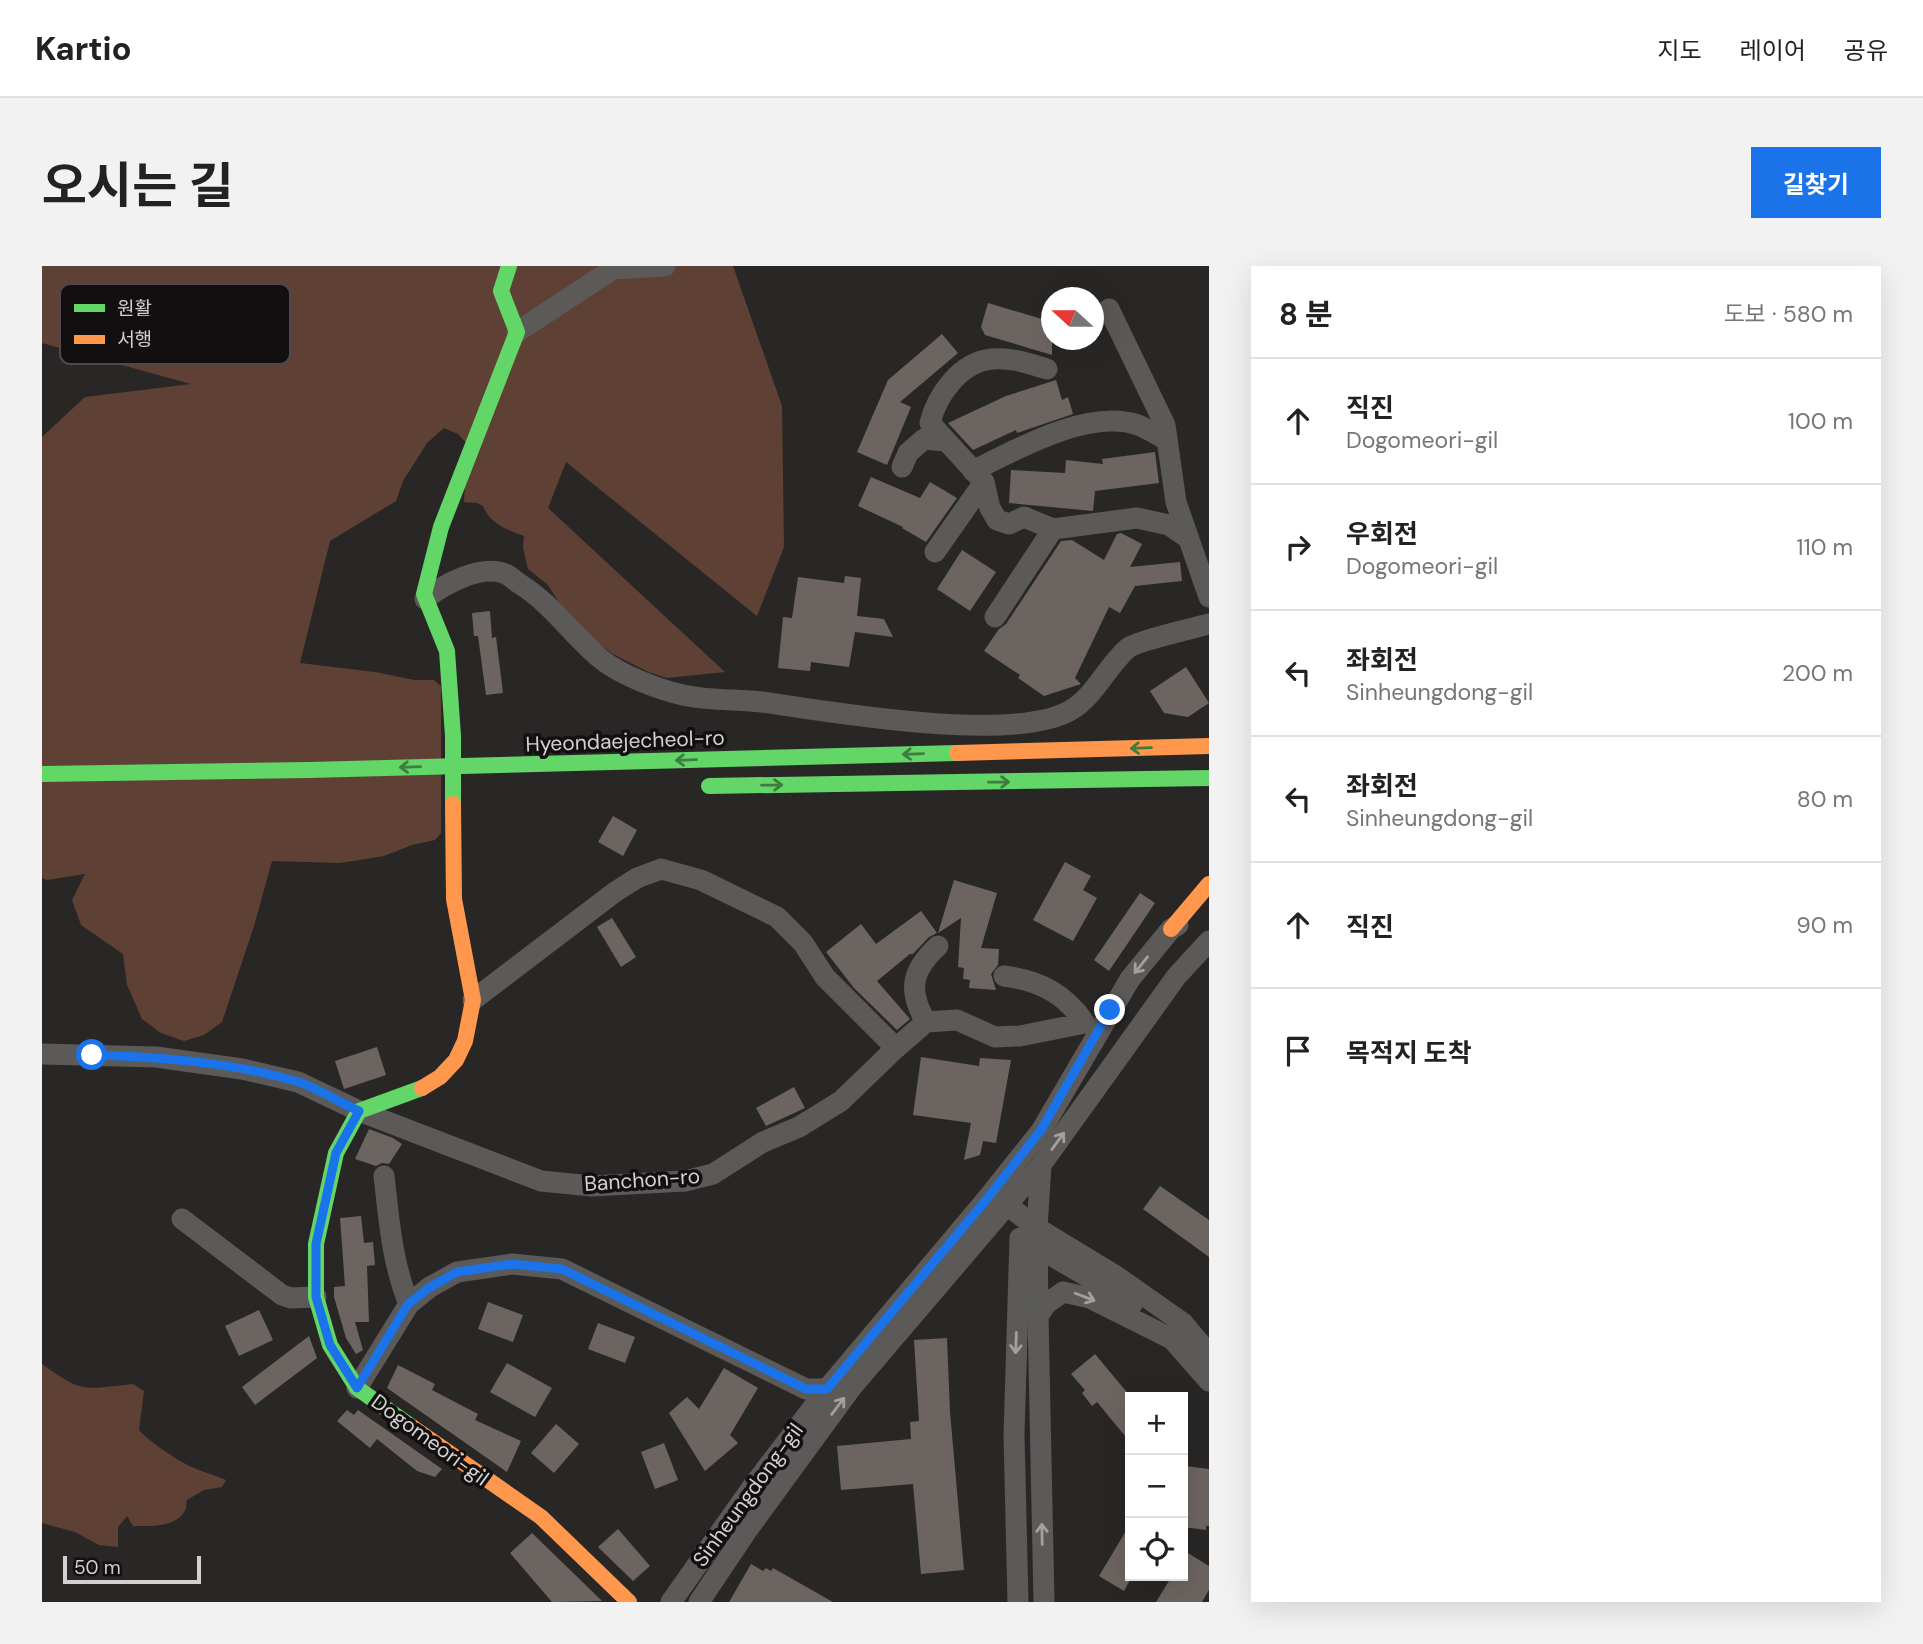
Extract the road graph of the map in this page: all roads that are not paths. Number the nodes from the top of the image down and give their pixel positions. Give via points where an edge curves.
1 (509, 266) edge
2 (665, 266) edge
3 (1109, 309) dead end
4 (517, 332) junction
5 (1047, 369) dead end
6 (1167, 440) junction
7 (945, 441) junction
8 (902, 467) dead end
9 (979, 476) junction
10 (1054, 529) junction
11 (1188, 538) junction
12 (935, 552) dead end
13 (1209, 597) edge
14 (425, 599) junction
15 (995, 617) dead end
16 (1209, 624) edge
17 (1209, 746) edge
18 (42, 774) edge
19 (1209, 778) edge
20 (1158, 779) junction
21 (688, 786) dead end
22 (437, 788) dead end
23 (465, 788) dead end
24 (1190, 792) dead end
25 (1209, 884) edge
26 (1209, 903) edge
27 (1209, 923) edge
28 (1171, 929) junction
29 (1209, 941) edge
30 (938, 946) dead end
31 (1004, 976) dead end
32 (473, 1000) junction
33 (926, 1022) junction
34 (896, 1048) junction
35 (42, 1054) edge
36 (1119, 1056) junction
37 (359, 1111) junction
38 (1041, 1165) junction
39 (384, 1175) dead end
40 (987, 1210) junction
41 (182, 1219) dead end
42 (1032, 1238) junction
43 (316, 1297) junction
44 (408, 1304) junction
45 (1038, 1316) junction
46 (1177, 1331) junction
47 (1209, 1354) edge
48 (1209, 1381) edge
49 (357, 1388) junction
50 (827, 1389) junction
51 (624, 1597) edge
52 (671, 1602) edge
53 (699, 1602) edge
54 (1018, 1602) edge
55 (1044, 1602) edge

1 - 4 main road via 501,291
2 - 4 street via 613,269
3 - 6 street via 1165,425
4 - 14 main road via 441,527
5 - 7 street via 990,359 968,369 947,385 934,406 930,423
6 - 9 street via 1137,425 1109,421 1044,436
6 - 11 street via 1176,502
7 - 8 street via 924,439 908,453
7 - 9 street
9 - 10 street via 997,520 1009,524 1024,517
9 - 12 street
10 - 11 street via 1138,518 1169,525
10 - 15 street
11 - 13 street
14 - 16 street via 459,579 502,573 541,598 603,661 684,696 867,717 990,725 1039,721 1071,710 1130,646
14 - 32 main road via 447,651 453,736 454,899
17 -> 18 main road, Hyeondaejecheol-ro
19 - 20 main road
21 -> 20 main road
20 - 24 main road
22 - 23 main road
25 - 28 main road
26 - 28 street
27 - 36 street via 1144,997
28 -> 40 street via 1130,979 1041,1130
29 - 36 street
30 - 33 street via 919,964 916,981 914,995
31 - 33 street via 1059,994 1085,1023 1020,1037 995,1037 957,1020
32 - 34 street via 615,892 661,869 701,880 777,917 803,943 825,976
32 - 37 main road via 465,1041 440,1077 421,1089
33 - 34 street, Banchon-ro
34 - 37 street, Banchon-ro via 826,1111 763,1142 713,1174 685,1181 592,1186 541,1181
35 - 37 street via 156,1057 242,1069 298,1082
38 -> 36 street
37 - 43 main road, Dogomeori-gil via 336,1153 316,1244
38 - 40 street
38 - 42 street
39 - 44 street via 393,1252
40 - 42 street
40 - 50 street, Sinheungdong-gil
53 -> 40 street via 851,1388
41 - 43 street via 282,1295
42 - 45 street
42 - 46 street via 1116,1276
42 -> 54 street via 1014,1435
43 - 49 main road, Dogomeori-gil via 330,1345
44 - 49 street
44 - 50 street via 457,1272 512,1264 562,1269 806,1389
45 -> 46 street via 1063,1292
55 -> 45 street
46 - 47 street
46 - 48 street
49 - 51 main road, Dogomeori-gil via 541,1517
50 - 52 street, Sinheungdong-gil

